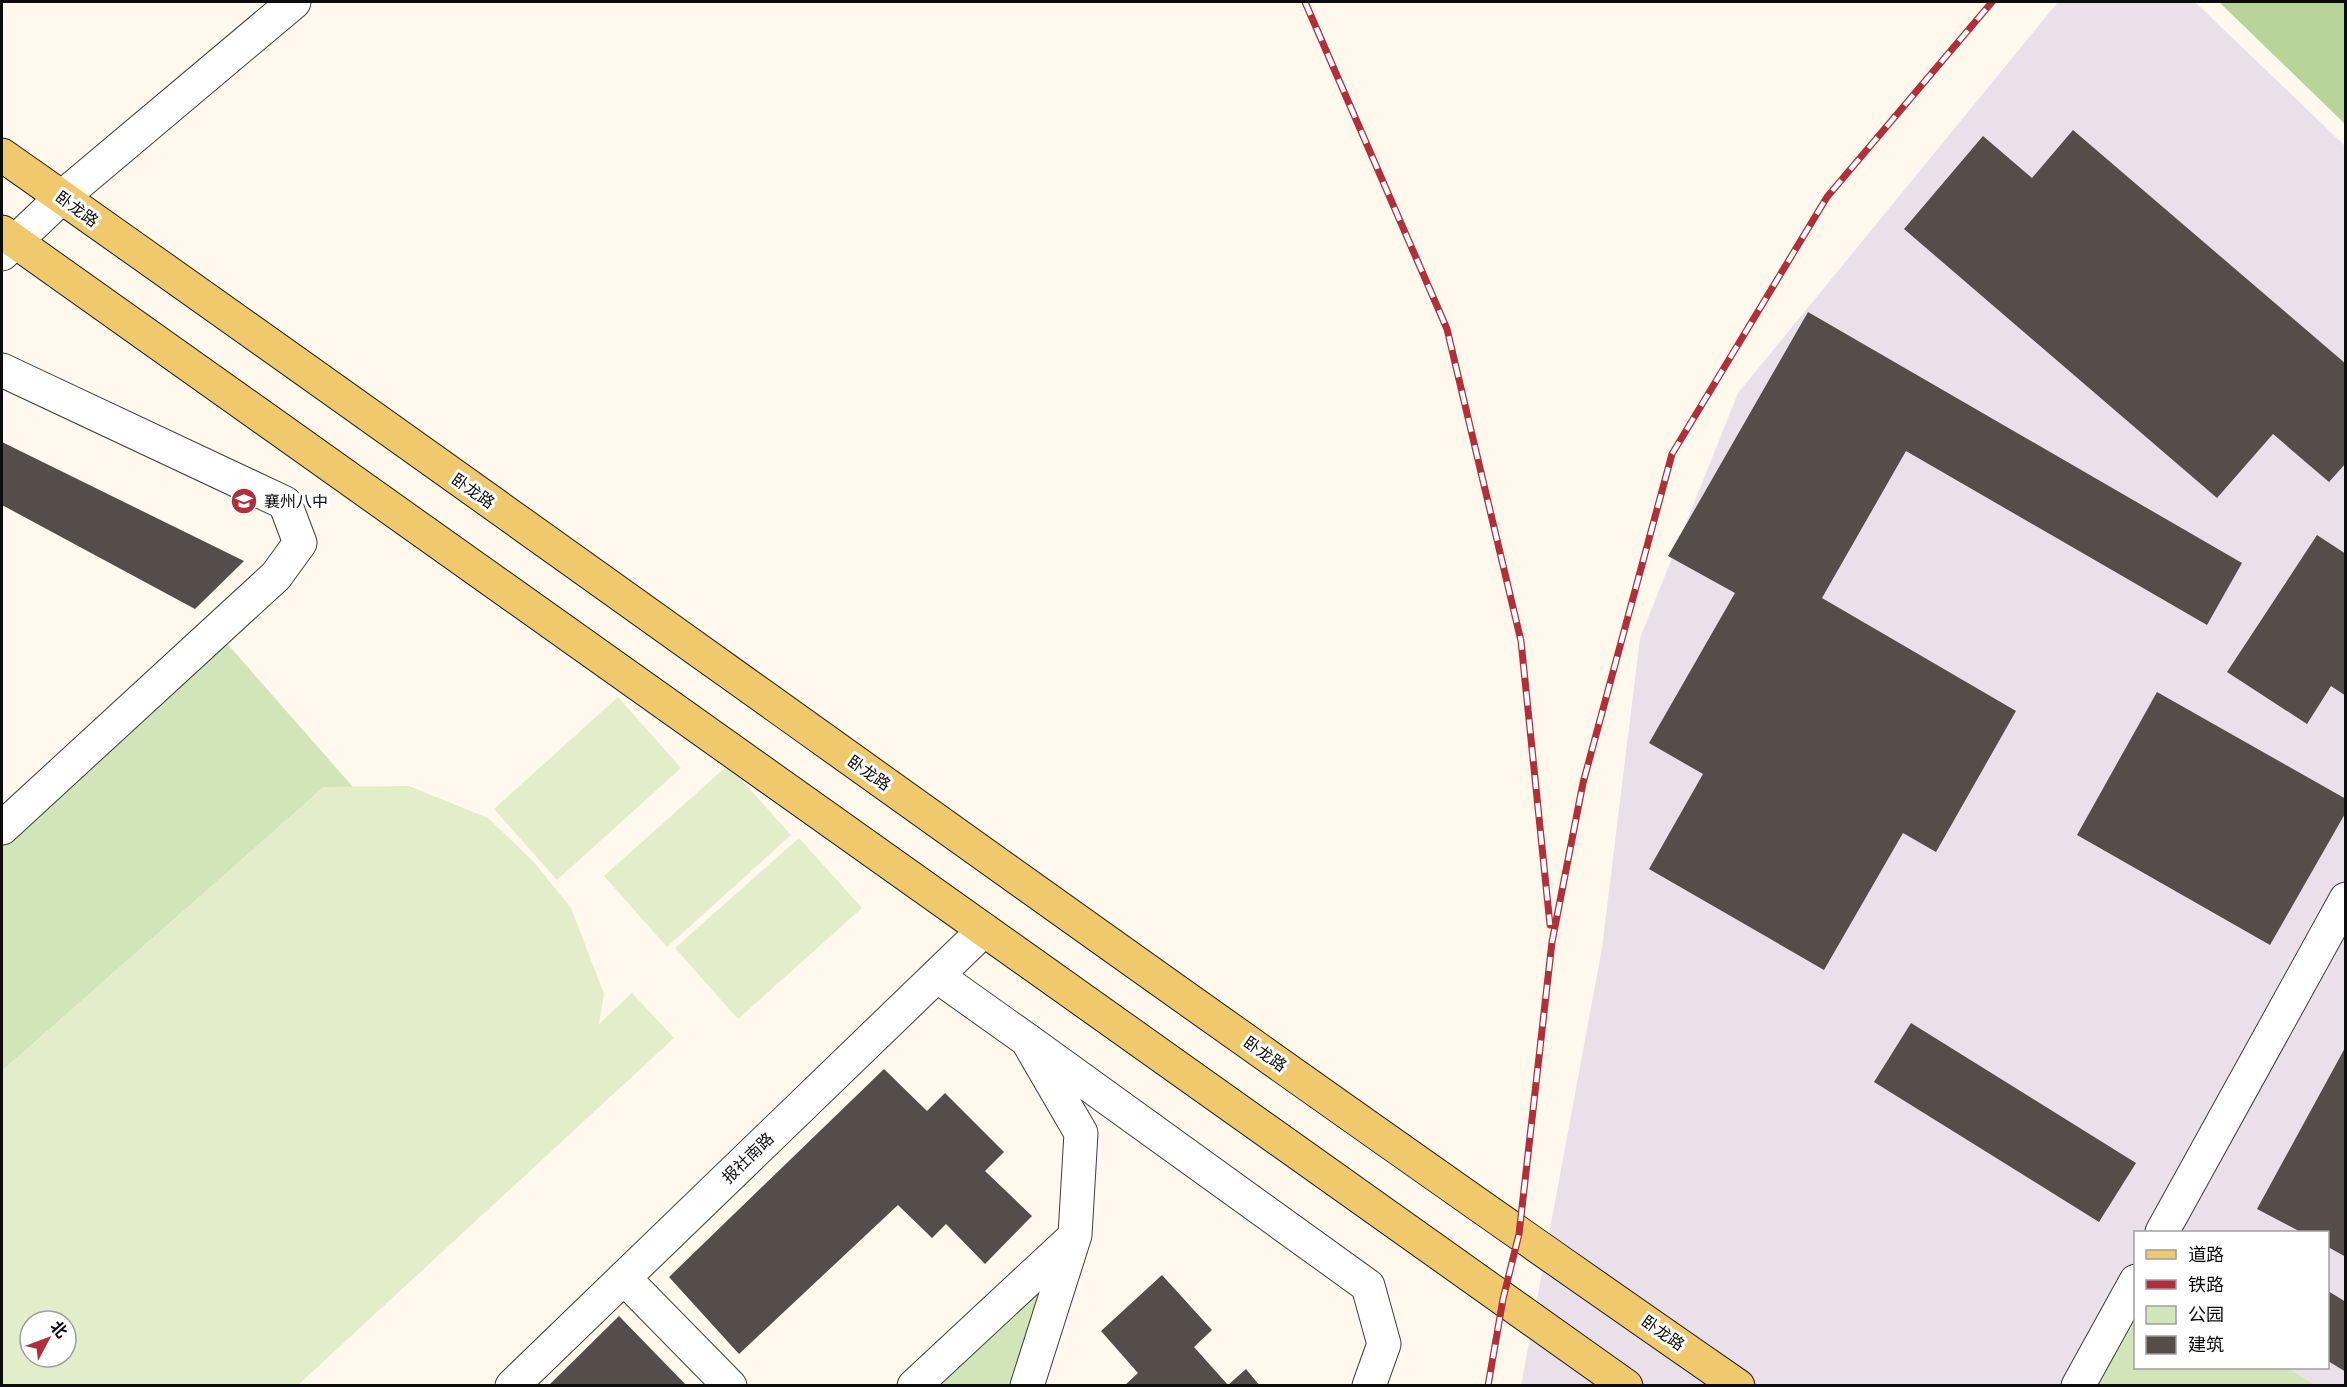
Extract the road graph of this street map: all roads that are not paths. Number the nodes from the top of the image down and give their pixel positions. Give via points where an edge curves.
1 (294, 2) edge
2 (2, 155) edge
3 (61, 198) junction
4 (6, 243) edge
5 (2, 370) edge
6 (2, 828) edge
7 (2346, 899) edge
8 (984, 930) junction
9 (937, 976) junction
10 (1027, 1040) junction
11 (2163, 1231) edge
12 (1076, 1235) junction
13 (624, 1278) junction
14 (2134, 1285) edge
15 (512, 1386) edge
16 (730, 1386) edge
17 (914, 1386) edge
18 (1027, 1386) edge
19 (1370, 1386) edge
20 (1626, 1386) edge
21 (1738, 1386) edge
22 (2078, 1386) edge

1 - 3 street
2 - 3 main road, 卧龙路
3 - 4 street
3 - 21 main road, 卧龙路
4 - 8 main road
5 - 6 street via 285,502 300,543 276,576
7 - 11 street
8 - 9 street, 报社南路
8 - 20 main road
9 - 10 street
9 - 13 street, 报社南路
10 - 12 street via 1081,1133
10 - 19 street via 1368,1286 1384,1344
12 - 17 street
12 - 18 street
13 - 15 street, 报社南路
13 - 16 street
14 - 22 street

